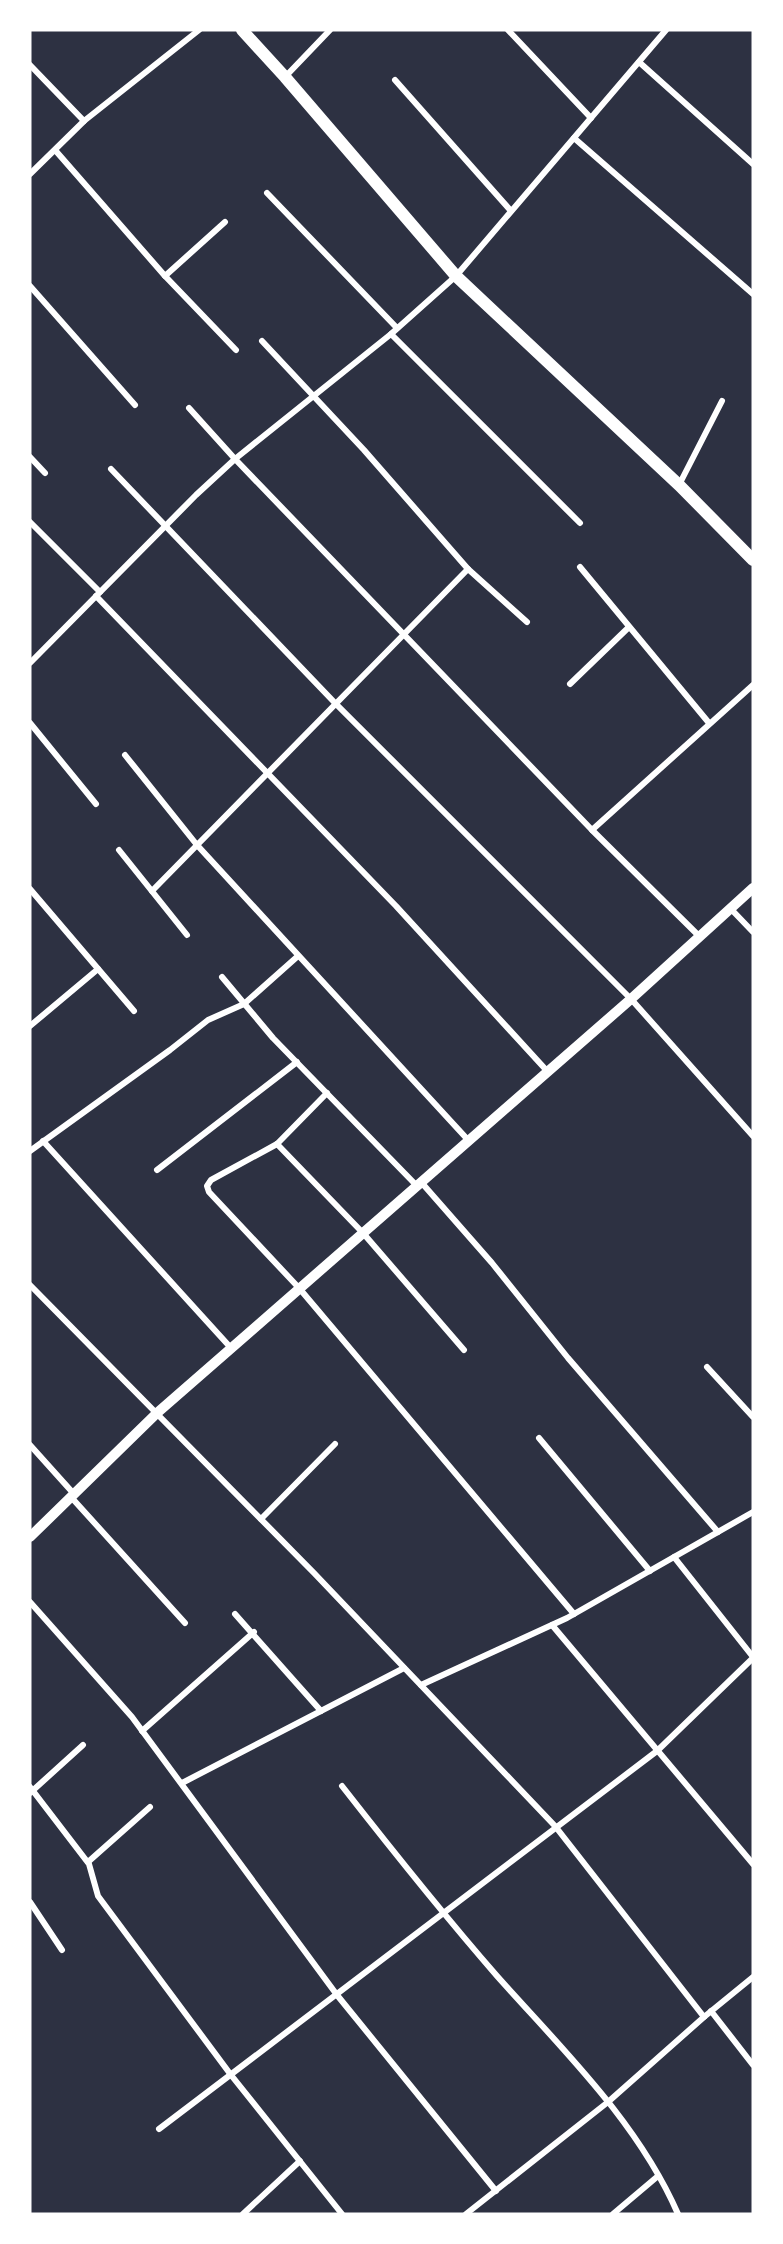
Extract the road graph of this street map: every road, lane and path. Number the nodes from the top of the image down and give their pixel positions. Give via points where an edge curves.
1 (199, 30) edge
2 (242, 30) edge
3 (330, 30) edge
4 (508, 30) edge
5 (662, 32) edge
6 (639, 62) junction
7 (30, 65) edge
8 (285, 77) junction
9 (395, 80) dead end
10 (591, 118) junction
11 (84, 122) junction
12 (574, 138) junction
13 (55, 150) junction
14 (753, 164) edge
15 (30, 174) edge
16 (267, 193) dead end
17 (512, 211) junction
18 (225, 222) dead end
19 (165, 276) junction
20 (456, 276) junction
21 (30, 286) edge
22 (753, 294) edge
23 (397, 328) junction
24 (391, 334) junction
25 (262, 340) dead end
26 (236, 350) dead end
27 (313, 396) junction
28 (722, 401) dead end
29 (135, 405) dead end
30 (189, 408) dead end
31 (30, 457) edge
32 (235, 459) junction
33 (111, 469) dead end
34 (45, 473) dead end
35 (679, 485) junction
36 (30, 522) edge
37 (580, 523) dead end
38 (166, 525) junction
39 (752, 556) edge
40 (580, 567) dead end
41 (468, 569) junction
42 (98, 594) junction
43 (527, 622) dead end
44 (629, 627) junction
45 (404, 636) junction
46 (30, 663) edge
47 (570, 684) dead end
48 (753, 684) edge
49 (335, 703) junction
50 (30, 723) edge
51 (709, 723) junction
52 (125, 755) dead end
53 (267, 773) junction
54 (96, 804) dead end
55 (592, 830) junction
56 (196, 845) junction
57 (119, 850) dead end
58 (753, 888) edge
59 (30, 889) edge
60 (152, 891) junction
61 (730, 908) junction
62 (753, 932) edge
63 (187, 934) dead end
64 (699, 936) junction
65 (298, 956) junction
66 (98, 969) junction
67 (222, 977) dead end
68 (631, 999) junction
69 (244, 1004) junction
70 (134, 1011) dead end
71 (30, 1026) edge
72 (297, 1062) junction
73 (548, 1072) junction
74 (327, 1093) junction
75 (753, 1136) edge
76 (469, 1141) junction
77 (43, 1142) junction
78 (276, 1144) junction
79 (30, 1151) edge
80 (157, 1170) dead end
81 (419, 1184) junction
82 (363, 1233) junction
83 (30, 1285) edge
84 (299, 1288) junction
85 (231, 1348) junction
86 (464, 1350) dead end
87 (707, 1366) dead end
88 (157, 1413) junction
89 (753, 1417) edge
90 (539, 1438) dead end
91 (335, 1444) dead end
92 (30, 1445) edge
93 (73, 1495) junction
94 (753, 1512) edge
95 (261, 1519) junction
96 (718, 1532) junction
97 (30, 1537) edge
98 (674, 1557) junction
99 (650, 1571) junction
100 (30, 1602) edge
101 (235, 1614) dead end
102 (574, 1614) junction
103 (186, 1623) dead end
104 (552, 1625) junction
105 (254, 1632) junction
106 (753, 1658) edge
107 (404, 1668) junction
108 (421, 1685) junction
109 (321, 1711) junction
110 (142, 1731) junction
111 (83, 1745) dead end
112 (657, 1751) junction
113 (182, 1784) junction
114 (342, 1786) dead end
115 (31, 1791) edge
116 (150, 1807) dead end
117 (555, 1826) junction
118 (88, 1862) junction
119 (753, 1864) edge
120 (30, 1902) edge
121 (442, 1913) junction
122 (62, 1950) dead end
123 (753, 1977) edge
124 (337, 1995) junction
125 (711, 2011) junction
126 (704, 2017) junction
127 (753, 2065) edge
128 (231, 2075) junction
129 (608, 2102) junction
130 (159, 2129) dead end
131 (300, 2161) junction
132 (658, 2176) junction
133 (496, 2190) junction
134 (243, 2214) edge
135 (342, 2214) edge
136 (466, 2214) edge
137 (614, 2214) edge
138 (678, 2214) edge

1 - 11 street
2 - 8 main road
3 - 8 street
4 - 10 street
5 - 6 street
6 - 10 street
6 - 14 street
7 - 11 street
8 - 20 main road
9 - 17 street
10 - 12 street
11 - 13 street
12 - 17 street
12 - 22 street
13 - 15 street
13 - 19 street
16 - 23 street
17 - 20 street
18 - 19 street
19 - 26 street
20 - 23 street
20 - 35 main road
21 - 29 street
23 - 24 street
24 - 27 street
24 - 37 street
25 - 27 street
27 - 32 street
27 - 41 street
28 - 35 street
30 - 32 street
31 - 34 street
32 - 38 street
32 - 45 street
33 - 38 street
35 - 39 main road
36 - 42 street
38 - 42 street
38 - 49 street
40 - 44 street
41 - 43 street
41 - 45 street
42 - 46 street
42 - 53 street
44 - 47 street
44 - 51 street
45 - 49 street
45 - 55 street
48 - 51 street
49 - 53 street
49 - 68 street
50 - 54 street
51 - 55 street
52 - 56 street
53 - 56 street
53 - 73 street
55 - 64 street
56 - 60 street
56 - 65 street
57 - 60 street
58 - 61 street
59 - 66 street
60 - 63 street
61 - 62 street
61 - 64 street
64 - 68 street
65 - 69 street
65 - 76 street
66 - 70 street
66 - 71 street
67 - 69 street
68 - 73 street
68 - 75 street
69 - 72 street
69 - 77 street via 207,1020
72 - 74 street
72 - 80 street
73 - 76 street
74 - 78 street
74 - 81 street
76 - 81 street
77 - 79 street
77 - 85 street
78 - 82 street
78 - 84 street via 211,1180 207,1186
81 - 82 street
81 - 96 street via 492,1263
82 - 84 street
82 - 86 street
83 - 88 street
84 - 85 street
84 - 102 street
85 - 88 street
87 - 89 street
88 - 93 street
88 - 95 street
90 - 99 street
91 - 95 street
92 - 93 street
93 - 97 street
93 - 103 street
94 - 96 street
95 - 107 street
96 - 98 street
98 - 99 street
98 - 106 street
99 - 102 street
100 - 110 street
101 - 105 street
102 - 104 street
104 - 108 street
104 - 112 street
105 - 109 street
105 - 110 street
106 - 112 street
107 - 108 street
107 - 109 street
108 - 117 street
109 - 113 street
110 - 113 street
111 - 115 street
112 - 117 street
112 - 119 street
113 - 124 street
114 - 121 street
115 - 118 street
116 - 118 street
117 - 121 street
117 - 126 street
118 - 128 street via 98,1896
120 - 122 street
121 - 124 street
121 - 129 street
123 - 125 street
124 - 128 street
124 - 133 street
125 - 126 street
125 - 127 street
126 - 129 street
128 - 130 street
128 - 131 street
129 - 132 street
129 - 133 street
131 - 134 street
131 - 135 street
132 - 137 street
132 - 138 street
133 - 136 street

